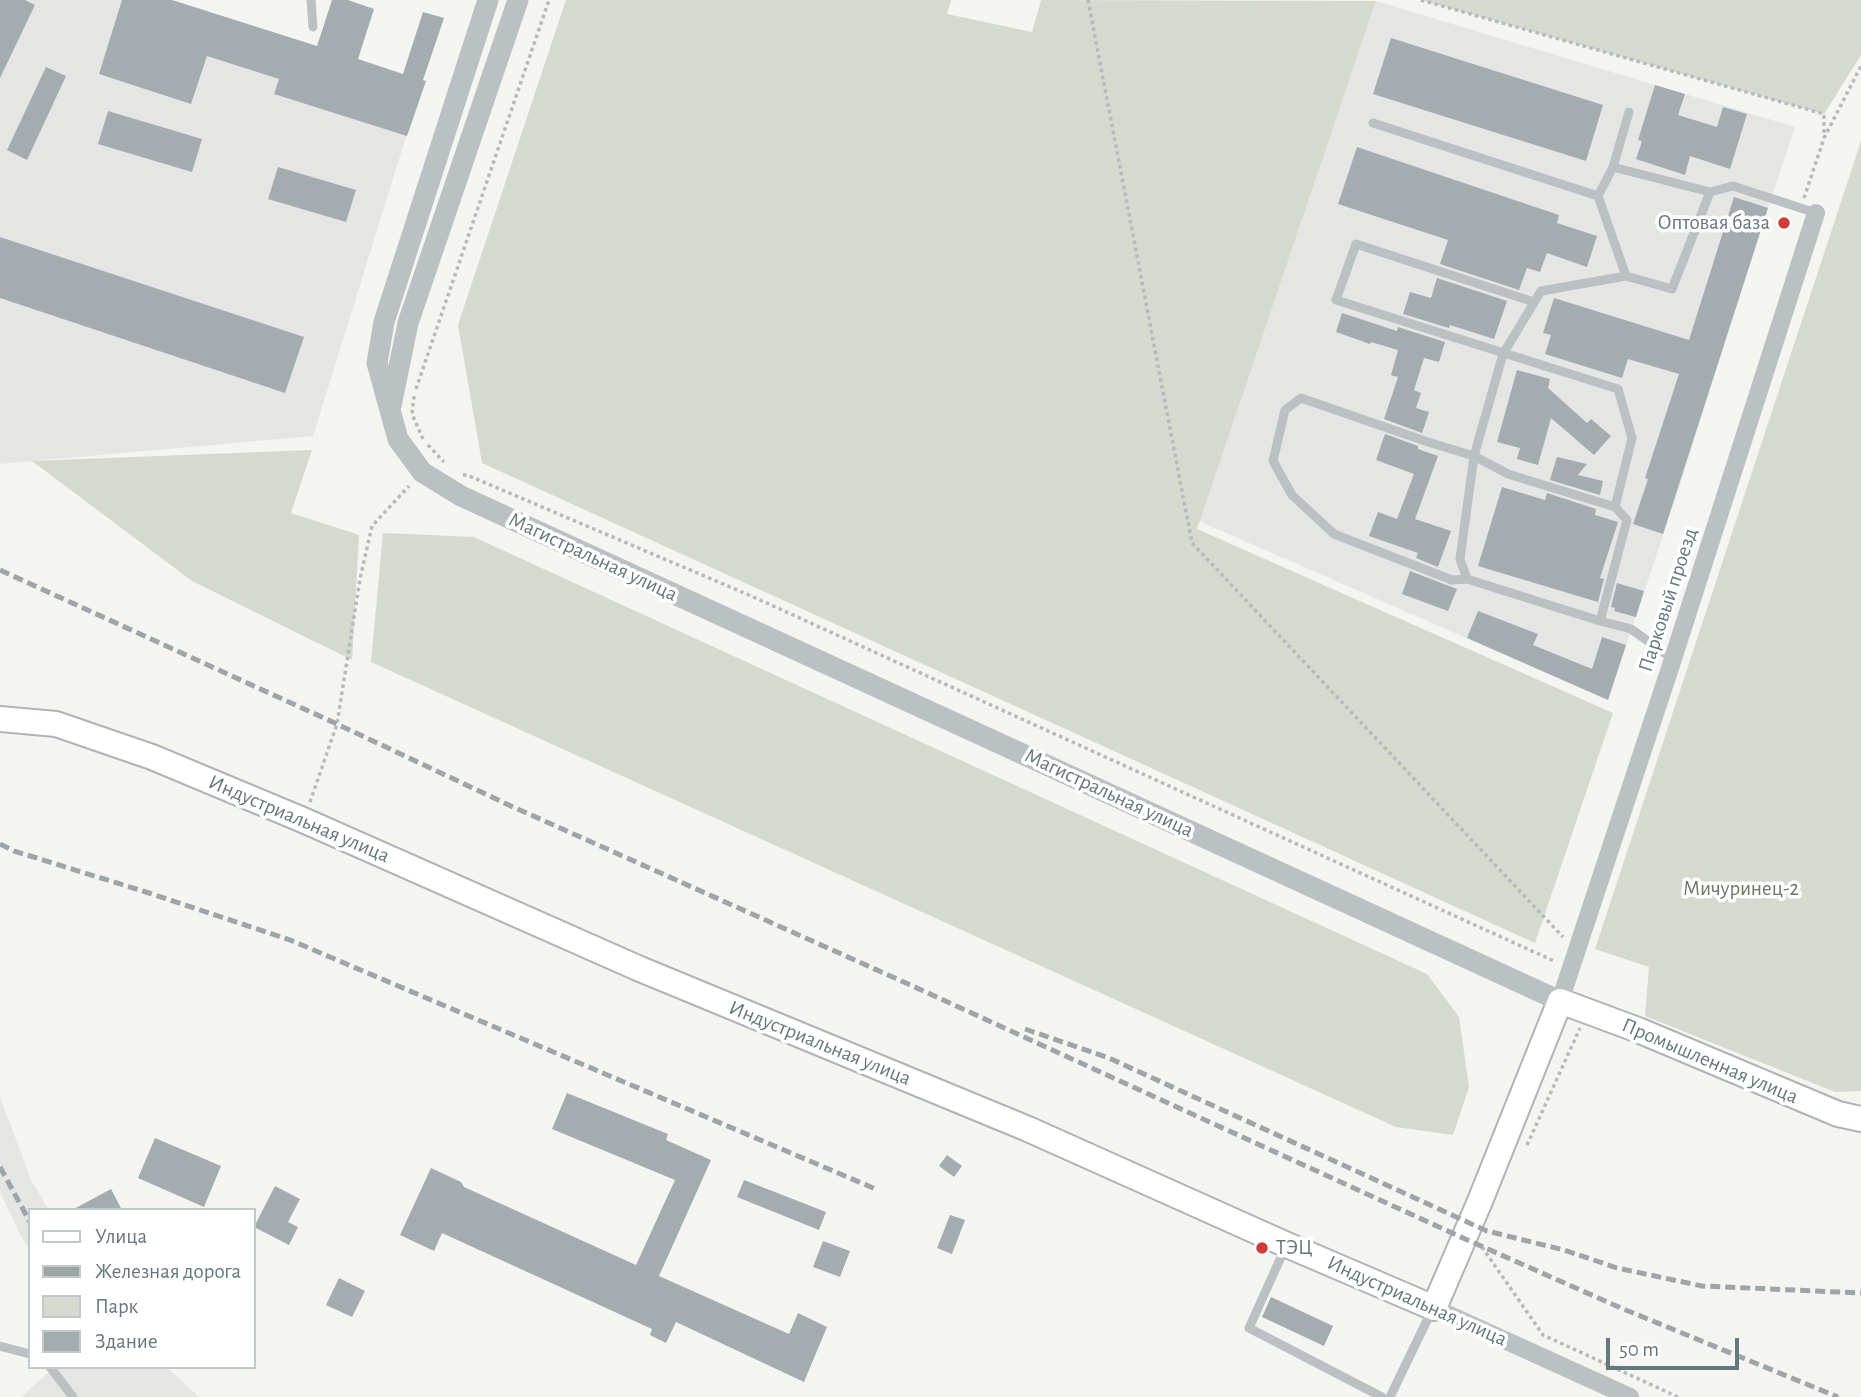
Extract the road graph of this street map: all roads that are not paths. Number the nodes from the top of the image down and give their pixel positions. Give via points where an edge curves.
1 (311, 0) edge
2 (488, 0) edge
3 (518, 0) edge
4 (313, 27) dead end
5 (1629, 112) dead end
6 (1373, 123) dead end
7 (1614, 167) junction
8 (1710, 192) junction
9 (1598, 196) junction
10 (1816, 213) joint
11 (1626, 276) junction
12 (1534, 302) junction
13 (1503, 354) junction
14 (390, 411) junction
15 (1474, 456) junction
16 (1615, 507) junction
17 (1467, 579) junction
18 (1600, 621) junction
19 (1673, 659) junction
20 (0, 719) edge
21 (1560, 1000) junction
22 (1861, 1119) edge
23 (1287, 1245) junction
24 (1434, 1308) junction
25 (0, 1346) edge
26 (28, 1353) edge
27 (52, 1369) edge
28 (73, 1397) edge
29 (1382, 1397) edge
30 (1391, 1397) edge
31 (1630, 1397) edge

1 - 4 lane
2 - 14 street, Магистральная улица via 384,322 377,363
3 - 14 street via 408,323
5 - 7 lane
6 - 9 lane
7 - 8 lane
7 - 9 lane
8 - 10 lane via 1733,186
8 - 11 lane via 1672,289
9 - 11 lane
10 - 19 street, Парковый проезд
11 - 12 lane via 1541,290
12 - 13 lane
12 - 13 lane via 1356,244 1336,300
13 - 15 lane
13 - 16 lane via 1618,389 1632,438
14 - 21 street, Магистральная улица via 398,439 422,472 461,496
15 - 16 lane via 1508,474
15 - 17 lane via 1460,559
15 - 17 lane via 1301,398 1285,410 1273,461 1292,495 1334,534 1452,580
16 - 18 lane via 1627,520
17 - 18 lane
18 - 19 lane via 1631,629
19 - 21 street, Парковый проезд
20 - 23 main road, Индустриальная улица via 56,724 152,757 640,969 1028,1129
21 - 22 main road, Промышленная улица via 1838,1114
21 - 24 main road
23 - 24 main road, Индустриальная улица
23 - 29 lane via 1249,1328
24 - 30 lane
24 - 31 street, Индустриальная улица
25 - 26 lane
27 - 28 lane

